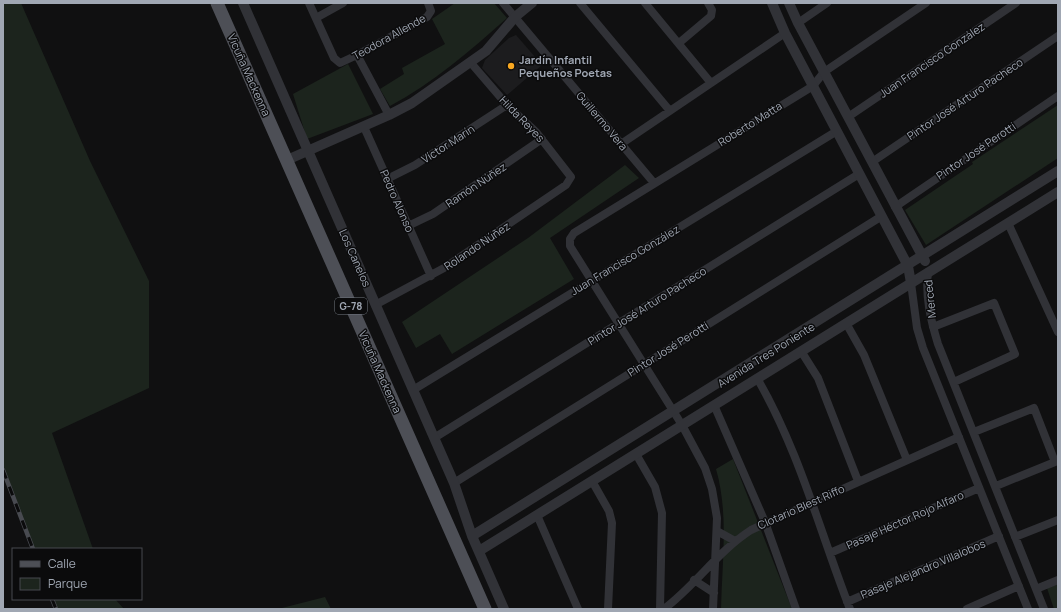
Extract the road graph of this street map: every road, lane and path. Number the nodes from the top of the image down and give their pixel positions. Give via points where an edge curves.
1 (218, 3) edge
2 (243, 3) edge
3 (309, 3) edge
4 (343, 3) edge
5 (428, 3) edge
6 (503, 3) edge
7 (532, 3) edge
8 (580, 3) edge
9 (645, 3) edge
10 (708, 3) edge
11 (772, 3) edge
12 (789, 3) edge
13 (827, 3) edge
14 (926, 3) edge
15 (1016, 3) edge
16 (515, 17) junction
17 (316, 18) junction
18 (798, 23) junction
19 (785, 33) junction
20 (1058, 36) edge
21 (679, 43) junction
22 (357, 55) junction
23 (471, 63) junction
24 (824, 72) junction
25 (711, 83) junction
26 (813, 86) junction
27 (1058, 96) edge
28 (507, 105) junction
29 (670, 111) junction
30 (389, 115) junction
31 (848, 117) junction
32 (364, 126) junction
33 (837, 131) junction
34 (542, 140) junction
35 (621, 144) junction
36 (308, 151) junction
37 (287, 160) junction
38 (872, 162) junction
39 (1058, 171) edge
40 (859, 174) junction
41 (571, 177) joint
42 (387, 179) junction
43 (654, 183) junction
44 (1040, 184) junction
45 (1058, 192) edge
46 (1049, 197) junction
47 (895, 207) junction
48 (882, 216) junction
49 (1008, 223) junction
50 (408, 226) junction
51 (923, 257) junction
52 (908, 266) junction
53 (928, 272) junction
54 (431, 276) junction
55 (592, 280) junction
56 (911, 283) junction
57 (375, 305) junction
58 (619, 323) junction
59 (846, 323) junction
60 (933, 326) junction
61 (1058, 332) edge
62 (801, 351) junction
63 (644, 364) junction
64 (757, 378) junction
65 (954, 382) junction
66 (413, 390) junction
67 (714, 405) junction
68 (674, 411) junction
69 (682, 425) junction
70 (974, 432) junction
71 (959, 437) junction
72 (434, 438) junction
73 (636, 454) junction
74 (906, 460) junction
75 (592, 481) junction
76 (858, 481) junction
77 (454, 483) junction
78 (996, 486) junction
79 (979, 488) junction
80 (812, 502) junction
81 (537, 515) junction
82 (1058, 520) edge
83 (765, 522) junction
84 (717, 531) junction
85 (472, 536) junction
86 (999, 536) junction
87 (1016, 536) junction
88 (735, 541) junction
89 (479, 551) junction
90 (830, 553) junction
91 (716, 558) junction
92 (694, 580) junction
93 (1058, 580) edge
94 (1019, 586) junction
95 (1036, 589) junction
96 (714, 592) junction
97 (849, 605) edge
98 (484, 609) edge
99 (504, 609) edge
100 (578, 609) edge
101 (608, 609) edge
102 (660, 609) edge
103 (664, 609) edge
104 (713, 609) edge
105 (796, 609) edge
106 (966, 609) edge
107 (1028, 609) edge
108 (1044, 609) edge

1 - 37 main road, Vicuña Mackenna / G-78
2 - 36 street, Los Canelos
3 - 17 street
4 - 17 street
5 - 22 street, Teodora Allende via 431,11 428,16
6 - 16 street, Guillermo Vera
7 - 16 street
8 - 29 street
9 - 21 street
10 - 21 street via 712,12 709,18
11 - 19 street, Merced
12 - 18 street, Merced
13 - 18 street
14 - 24 street, Roberto Matta
15 - 31 street, Juan Francisco González
16 - 23 street via 486,51
16 - 35 street, Guillermo Vera
17 - 22 street, Teodora Allende via 338,62
18 - 24 street, Merced
19 - 25 street
19 - 26 street, Merced
20 - 38 street, Pintor José Arturo Pacheco
21 - 25 street
22 - 30 street
23 - 28 street, Hilda Reyes
23 - 30 street via 418,99
24 - 26 street, Roberto Matta
24 - 31 street, Merced
25 - 29 street
26 - 33 street, Merced
26 - 43 street, Roberto Matta
27 - 47 street, Pintor José Perotti
28 - 34 street, Hilda Reyes via 529,124
28 - 42 street, Víctor Marín via 415,166
29 - 35 street
30 - 32 street
31 - 38 street, Merced
32 - 36 street
32 - 42 street, Pedro Alonso
33 - 40 street, Merced
33 - 55 street, Juan Francisco González
34 - 41 street, Hilda Reyes
34 - 50 street, Ramón Núñez via 433,214
35 - 43 street, Guillermo Vera
36 - 37 street
36 - 57 street, Los Canelos
37 - 98 main road, Vicuña Mackenna / G-78
38 - 47 street, Merced
39 - 44 street, Avenida Tres Poniente
40 - 48 street, Merced
40 - 58 street, Pintor José Arturo Pacheco
41 - 54 street, Rolando Núñez via 566,185
42 - 50 street, Pedro Alonso
43 - 55 street, Roberto Matta via 574,233 570,239 570,246
44 - 46 street
44 - 51 street, Avenida Tres Poniente
45 - 46 street, Avenida Tres Poniente
46 - 49 street, Avenida Tres Poniente
47 - 51 street, Merced
48 - 52 street, Merced
48 - 63 street, Pintor José Perotti
49 - 53 street, Avenida Tres Poniente
49 - 61 street
50 - 54 street, Pedro Alonso
51 - 52 street, Avenida Tres Poniente
51 - 53 street, Merced
52 - 56 street, Merced
52 - 68 street, Avenida Tres Poniente
53 - 56 street, Avenida Tres Poniente
53 - 60 street, Merced via 927,285
54 - 57 street, Rolando Núñez
55 - 58 street
55 - 66 street, Juan Francisco González
56 - 59 street, Avenida Tres Poniente
56 - 71 street, Merced via 920,340
57 - 66 street, Los Canelos
58 - 63 street
58 - 72 street, Pintor José Arturo Pacheco
59 - 62 street, Avenida Tres Poniente
59 - 74 street via 864,355
60 - 65 street, Merced
60 - 65 street via 994,303 1015,354
62 - 64 street, Avenida Tres Poniente
62 - 76 street via 818,378
63 - 68 street
63 - 77 street, Pintor José Perotti
64 - 67 street, Avenida Tres Poniente
64 - 80 street via 773,406
65 - 70 street, Merced
66 - 72 street, Los Canelos
67 - 69 street, Avenida Tres Poniente
67 - 83 street
68 - 69 street
68 - 85 street, Avenida Tres Poniente
69 - 73 street, Avenida Tres Poniente
69 - 84 street via 701,457 709,478
70 - 78 street, Merced
70 - 78 street via 1034,408 1037,415 1055,462
71 - 74 street, Clotario Blest Riffo
71 - 79 street, Merced
72 - 77 street, Los Canelos
73 - 75 street, Avenida Tres Poniente
73 - 102 street via 655,487 662,513
74 - 76 street, Clotario Blest Riffo
75 - 81 street, Avenida Tres Poniente
75 - 101 street via 609,511 612,523
76 - 80 street, Clotario Blest Riffo
77 - 85 street, Los Canelos
78 - 87 street, Merced
79 - 86 street, Merced
79 - 90 street, Pasaje Héctor Rojo Alfaro
80 - 83 street, Clotario Blest Riffo
80 - 90 street
81 - 89 street, Avenida Tres Poniente
81 - 100 street
82 - 87 street
83 - 88 street, Clotario Blest Riffo
83 - 105 street
84 - 88 street
84 - 91 street
85 - 89 street
86 - 94 street, Merced
86 - 97 street, Pasaje Alejandro Villalobos
87 - 95 street, Merced
88 - 91 street, Clotario Blest Riffo
89 - 99 street
90 - 97 street
91 - 92 street, Clotario Blest Riffo
91 - 96 street
92 - 96 street
92 - 103 street, Clotario Blest Riffo
93 - 95 street
94 - 106 street
94 - 107 street, Merced
95 - 108 street, Merced
96 - 104 street

